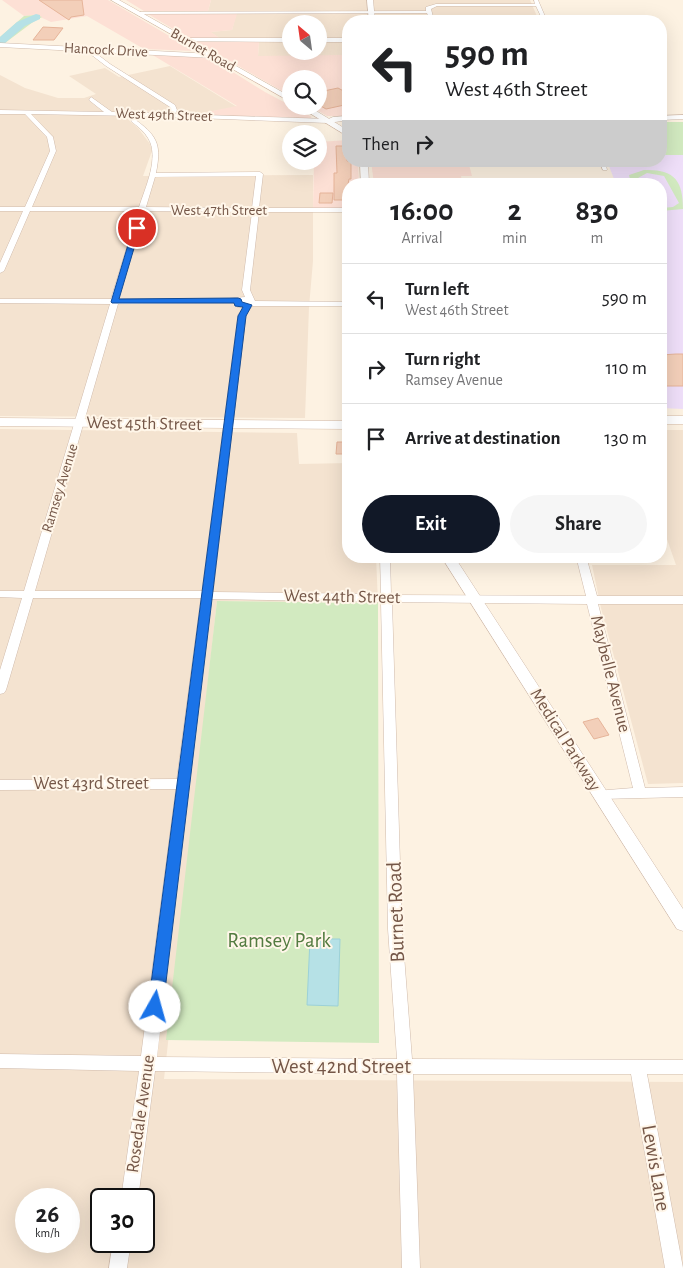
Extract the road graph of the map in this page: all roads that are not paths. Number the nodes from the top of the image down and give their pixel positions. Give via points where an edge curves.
1 (114, 0) edge
2 (370, 0) edge
3 (537, 2) edge
4 (371, 12) junction
5 (429, 12) junction
6 (137, 13) junction
7 (371, 15) edge
8 (430, 15) edge
9 (542, 15) edge
10 (185, 40) junction
11 (282, 40) edge
12 (328, 40) edge
13 (342, 40) edge
14 (0, 45) edge
15 (87, 50) junction
16 (213, 56) junction
17 (282, 95) edge
18 (91, 99) dead end
19 (175, 108) junction
20 (0, 112) edge
21 (26, 112) junction
22 (110, 113) junction
23 (122, 113) joint
24 (171, 115) junction
25 (318, 115) edge
26 (191, 116) junction
27 (137, 117) junction
28 (667, 118) edge
29 (683, 118) edge
30 (342, 120) edge
31 (328, 121) junction
32 (342, 130) edge
33 (152, 175) junction
34 (0, 209) edge
35 (28, 209) junction
36 (142, 209) junction
37 (255, 210) junction
38 (342, 210) edge
39 (0, 270) edge
40 (0, 300) edge
41 (114, 302) junction
42 (244, 304) junction
43 (342, 304) edge
44 (667, 420) edge
45 (683, 420) edge
46 (0, 422) edge
47 (80, 423) junction
48 (229, 424) junction
49 (342, 425) edge
50 (385, 563) edge
51 (452, 563) edge
52 (583, 563) edge
53 (0, 594) edge
54 (28, 594) junction
55 (207, 595) junction
56 (387, 598) junction
57 (476, 600) junction
58 (591, 600) junction
59 (683, 600) edge
60 (0, 690) edge
61 (0, 784) edge
62 (183, 784) junction
63 (640, 792) junction
64 (683, 792) edge
65 (600, 794) junction
66 (683, 924) edge
67 (0, 1061) edge
68 (148, 1063) junction
69 (404, 1066) junction
70 (638, 1067) junction
71 (683, 1067) edge
72 (131, 1188) edge
73 (120, 1253) edge
74 (118, 1268) edge
75 (411, 1268) edge
76 (674, 1268) edge

1 - 6 main road, Burnet Road
2 - 4 street
3 - 5 street via 443,5 429,7
3 - 9 street
4 - 5 street
4 - 6 street
4 - 7 street
5 - 8 street
6 - 10 main road, Burnet Road
10 - 11 street
10 - 16 main road, Burnet Road
12 - 13 street
14 - 15 street, Hancock Drive
15 - 16 street, Hancock Drive
15 - 19 street
16 - 17 main road, Burnet Road
18 - 22 street
19 - 24 street
19 - 26 street
20 - 21 street, West 49th Street
21 - 22 street, West 49th Street
21 - 35 street via 50,138 53,151
22 - 23 street, West 49th Street
23 - 27 street, Ramsey Avenue
24 - 26 street, West 49th Street
24 - 27 street, West 49th Street
25 - 31 main road
26 - 31 street, West 49th Street
27 - 33 street, Ramsey Avenue via 156,146
28 - 29 street
30 - 31 street, West 49th Street
31 - 32 main road
33 - 36 street, Ramsey Avenue
33 - 37 street, Rosedale Avenue via 260,174
34 - 35 street, West 47th Street
35 - 36 street, West 47th Street
35 - 39 street
36 - 37 street, West 47th Street
36 - 41 street, Ramsey Avenue
37 - 38 street, West 47th Street
37 - 42 street, Rosedale Avenue via 248,292
40 - 41 street
41 - 42 street
41 - 47 street, Ramsey Avenue
42 - 43 street
42 - 48 street, Rosedale Avenue
44 - 45 main road
46 - 47 main road, West 45th Street
47 - 48 main road, West 45th Street
47 - 54 street, Ramsey Avenue
48 - 49 main road, West 45th Street
48 - 55 street, Rosedale Avenue
50 - 56 street, Burnet Road
51 - 57 street, Medical Parkway
52 - 58 street, Maybelle Avenue
53 - 54 street, West 44th Street
54 - 55 street, West 44th Street
54 - 60 street, Ramsey Avenue
55 - 56 street, West 44th Street
55 - 62 street, Rosedale Avenue
56 - 57 street, West 44th Street
56 - 69 street, Burnet Road via 395,929
57 - 58 street, West 44th Street
57 - 65 street, Medical Parkway
58 - 59 street, West 44th Street
58 - 63 street, Maybelle Avenue
61 - 62 street, West 43rd Street
62 - 68 street, Rosedale Avenue
63 - 64 street
63 - 65 street
65 - 66 street, Medical Parkway
67 - 68 street, West 42nd Street
68 - 69 street, West 42nd Street
68 - 72 street, Rosedale Avenue
69 - 70 street, West 42nd Street
69 - 75 street, Burnet Road
70 - 71 street, West 42nd Street
70 - 76 street, Lewis Lane
73 - 74 street

